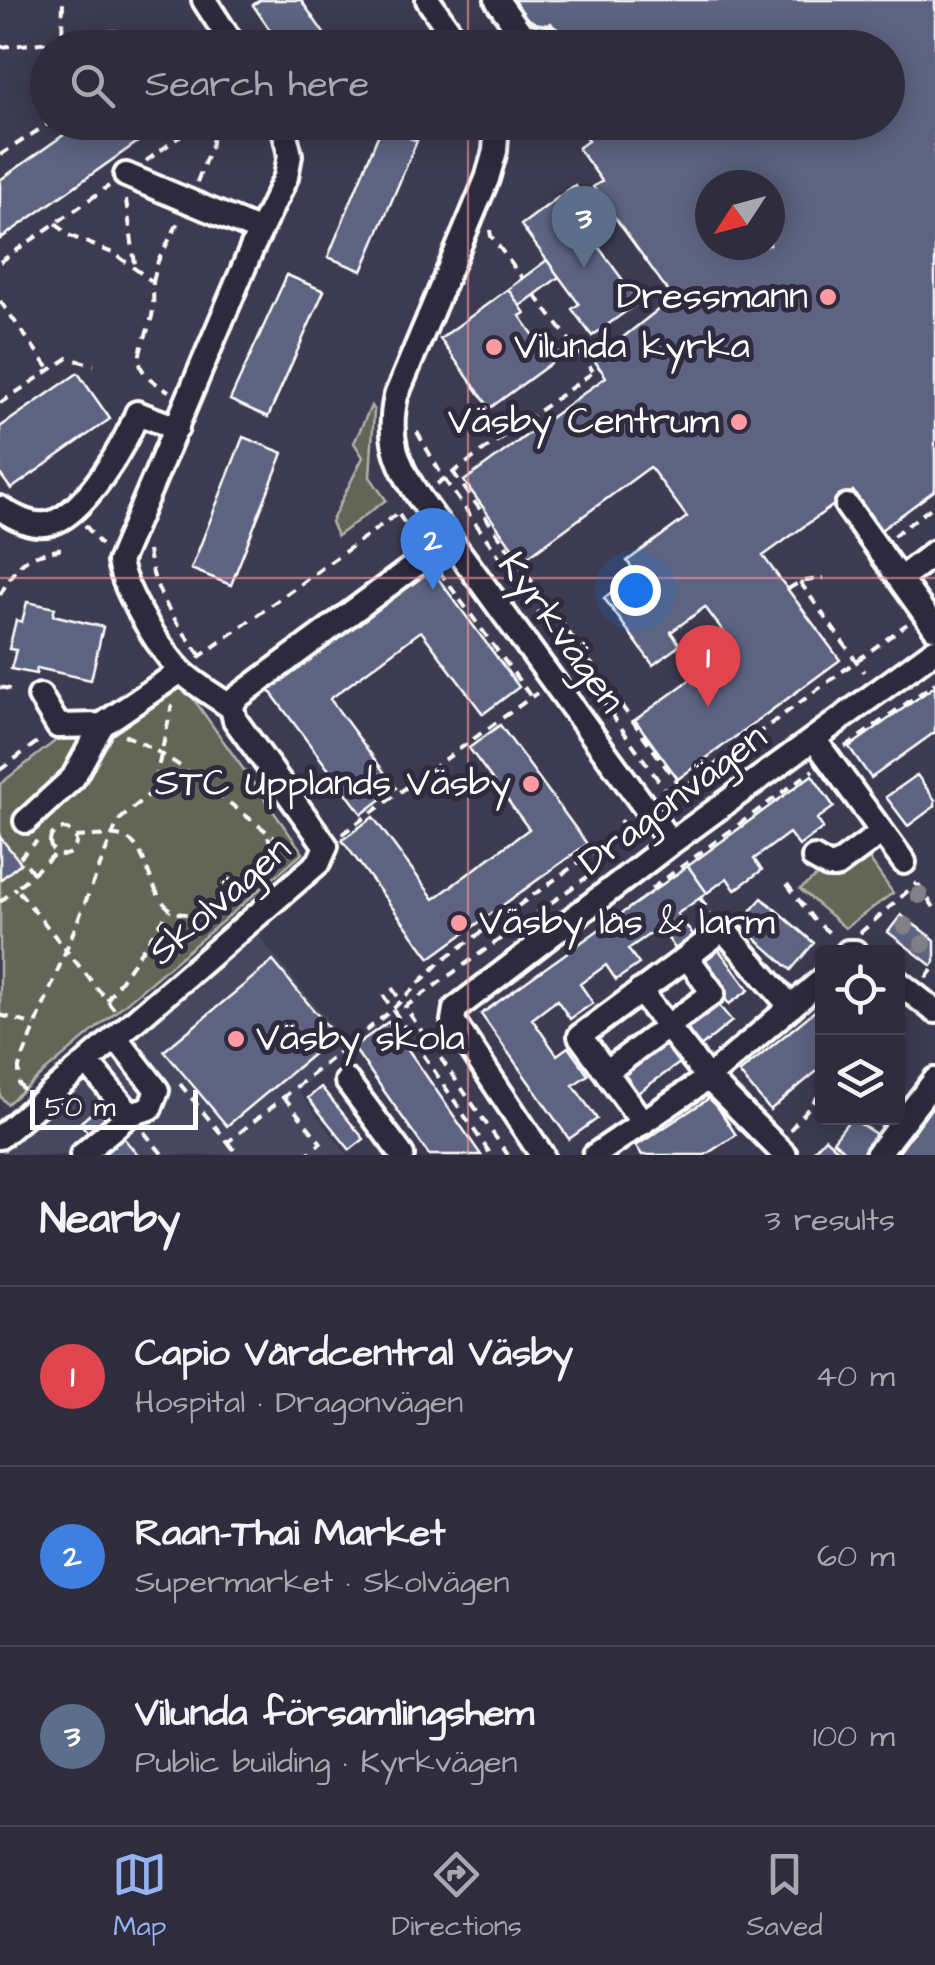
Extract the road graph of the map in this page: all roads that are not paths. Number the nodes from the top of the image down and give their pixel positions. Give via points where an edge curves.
1 (204, 0) edge
2 (428, 0) edge
3 (497, 0) edge
4 (223, 30) edge
5 (449, 30) edge
6 (509, 30) edge
7 (283, 140) edge
8 (495, 140) edge
9 (126, 175) road end
10 (260, 231) junction
11 (177, 428) junction
12 (847, 506) dead end
13 (0, 508) edge
14 (449, 540) junction
15 (935, 552) edge
16 (900, 579) junction
17 (929, 620) edge
18 (935, 650) edge
19 (176, 673) junction
20 (36, 694) road end
21 (232, 708) junction
22 (102, 725) junction
23 (805, 731) junction
24 (26, 820) dead end
25 (882, 832) junction
26 (672, 843) junction
27 (814, 858) dead end
28 (904, 862) dead end
29 (686, 956) junction
30 (815, 986) edge
31 (905, 987) edge
32 (640, 991) junction
33 (791, 1007) junction
34 (935, 1011) edge
35 (667, 1027) junction
36 (122, 1033) junction
37 (87, 1062) junction
38 (606, 1072) junction
39 (708, 1078) junction
40 (935, 1080) edge
41 (347, 1081) dead end
42 (130, 1114) junction
43 (643, 1123) junction
44 (0, 1137) edge
45 (781, 1151) edge
46 (82, 1155) edge
47 (402, 1155) edge
48 (542, 1155) edge
49 (595, 1155) edge
50 (877, 1155) edge

1 - 4 street
2 - 5 street
3 - 6 street
7 - 10 street via 290,155 286,177
8 - 14 street, Kyrkvägen via 486,179 391,418 395,456
9 - 10 street
10 - 11 street
11 - 13 street via 137,413 100,478 64,516 38,525
11 - 19 street via 119,562 132,599
12 - 16 street
14 - 21 street via 242,692
14 - 26 street, Kyrkvägen
15 - 16 street
16 - 17 street
18 - 23 street, Dragonvägen via 879,692
19 - 21 street
19 - 22 street
20 - 22 street via 58,726
21 - 36 street, Skolvägen via 234,720 326,846 320,862
22 - 24 street via 73,778
23 - 25 street
23 - 26 street, Dragonvägen
25 - 27 street via 836,866
25 - 28 street
26 - 48 street, Dragonvägen via 454,1009 453,1021
29 - 32 street
29 - 33 street via 722,929
29 - 35 street via 713,993
30 - 33 street
31 - 34 street
32 - 35 street
32 - 38 street via 580,1036
33 - 39 street
35 - 38 street
35 - 39 street
36 - 37 street, Skolvägen
36 - 42 street via 157,1090 150,1108
37 - 42 street
37 - 44 street, Skolvägen
38 - 43 street
39 - 43 street
39 - 45 street
40 - 50 street
41 - 47 street
42 - 46 street
43 - 49 street

